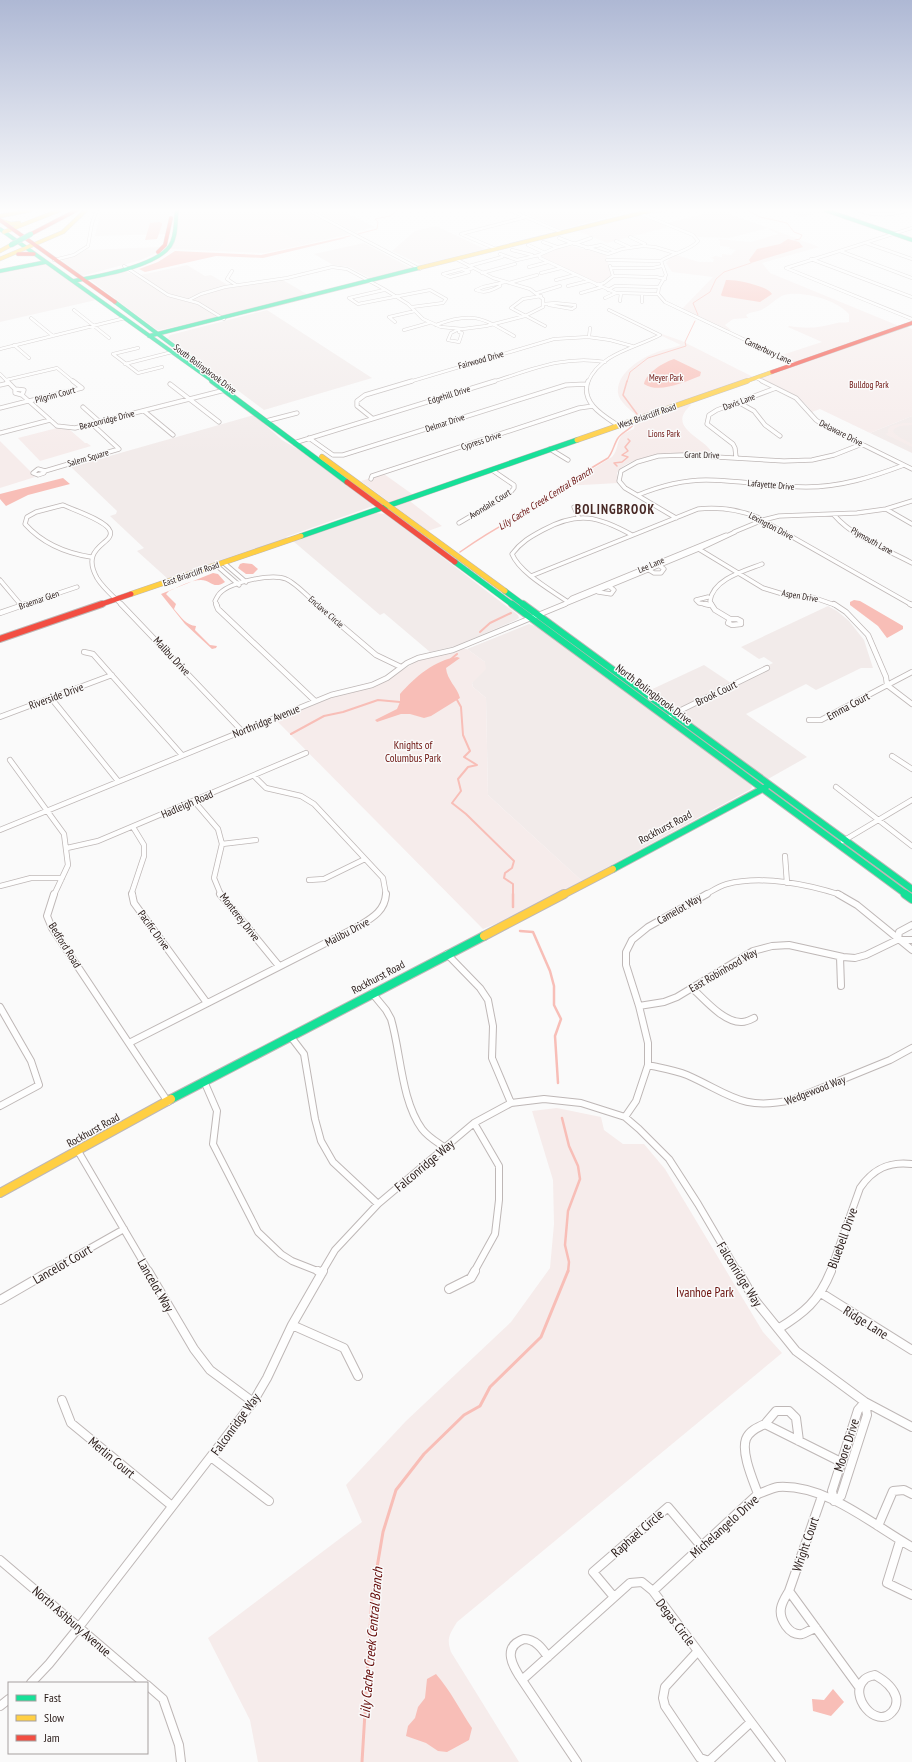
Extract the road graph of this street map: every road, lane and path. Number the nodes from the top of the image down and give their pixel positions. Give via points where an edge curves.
1 (93, 292) edge
2 (94, 292) edge
3 (164, 292) edge
4 (206, 292) edge
5 (327, 292) edge
6 (374, 292) edge
7 (388, 292) edge
8 (417, 292) edge
9 (436, 292) edge
10 (584, 292) edge
11 (616, 292) edge
12 (617, 292) edge
13 (846, 292) edge
14 (898, 292) edge
15 (537, 293) edge
16 (581, 293) dead end
17 (621, 293) junction
18 (642, 294) junction
19 (658, 294) joint
20 (395, 296) junction
21 (541, 296) junction
22 (911, 297) edge
23 (605, 298) dead end
24 (189, 300) junction
25 (620, 301) dead end
26 (642, 302) dead end
27 (544, 304) junction
28 (574, 307) dead end
29 (412, 308) junction
30 (74, 310) dead end
31 (609, 310) dead end
32 (415, 311) junction
33 (525, 316) junction
34 (31, 318) dead end
35 (125, 318) junction
36 (223, 318) junction
37 (912, 319) edge
38 (395, 322) dead end
39 (429, 323) junction
40 (912, 323) edge
41 (436, 325) junction
42 (494, 325) junction
43 (94, 326) junction
44 (545, 326) dead end
45 (590, 328) dead end
46 (459, 329) junction
47 (404, 330) dead end
48 (53, 336) junction
49 (155, 336) junction
50 (514, 336) dead end
51 (589, 337) junction
52 (109, 338) dead end
53 (0, 342) edge
54 (14, 345) junction
55 (632, 346) junction
56 (6, 347) junction
57 (138, 348) dead end
58 (0, 349) edge
59 (180, 350) junction
60 (170, 352) junction
61 (29, 358) dead end
62 (605, 362) junction
63 (125, 364) junction
64 (796, 364) junction
65 (162, 366) dead end
66 (0, 374) edge
67 (756, 378) junction
68 (8, 382) junction
69 (170, 384) dead end
70 (586, 384) junction
71 (0, 385) edge
72 (224, 388) junction
73 (776, 388) junction
74 (188, 399) junction
75 (29, 401) junction
76 (738, 402) junction
77 (593, 406) junction
78 (83, 407) dead end
79 (0, 408) edge
80 (144, 411) junction
81 (297, 413) dead end
82 (372, 418) junction
83 (50, 420) junction
84 (269, 420) junction
85 (218, 422) dead end
86 (101, 423) junction
87 (93, 425) junction
88 (619, 426) junction
89 (0, 433) edge
90 (173, 435) dead end
91 (780, 436) dead end
92 (309, 438) junction
93 (297, 442) junction
94 (862, 444) junction
95 (550, 449) junction
96 (736, 457) junction
97 (568, 460) dead end
98 (904, 465) junction
99 (912, 469) edge
100 (492, 470) junction
101 (45, 471) dead end
102 (371, 479) dead end
103 (638, 495) junction
104 (912, 501) edge
105 (386, 507) junction
106 (574, 507) dead end
107 (886, 508) junction
108 (834, 515) junction
109 (578, 516) junction
110 (676, 518) junction
111 (763, 520) junction
112 (459, 523) dead end
113 (912, 524) edge
114 (735, 532) junction
115 (632, 535) junction
116 (694, 547) junction
117 (699, 549) junction
118 (92, 557) junction
119 (912, 562) edge
120 (220, 564) junction
121 (762, 564) dead end
122 (660, 566) junction
123 (649, 570) junction
124 (738, 573) junction
125 (531, 576) junction
126 (0, 580) edge
127 (246, 582) junction
128 (239, 585) junction
129 (610, 586) junction
130 (77, 587) dead end
131 (598, 592) junction
132 (708, 597) junction
133 (118, 599) junction
134 (568, 602) junction
135 (710, 605) junction
136 (912, 605) edge
137 (22, 606) junction
138 (0, 613) edge
139 (535, 617) junction
140 (730, 619) dead end
141 (0, 640) edge
142 (84, 652) dead end
143 (401, 667) junction
144 (767, 668) dead end
145 (912, 672) edge
146 (112, 675) junction
147 (887, 685) junction
148 (52, 698) junction
149 (315, 701) junction
150 (912, 704) edge
151 (670, 716) junction
152 (0, 717) edge
153 (809, 720) dead end
154 (242, 731) junction
155 (306, 753) dead end
156 (182, 755) junction
157 (892, 756) dead end
158 (10, 760) dead end
159 (912, 769) edge
160 (254, 776) junction
161 (118, 781) junction
162 (766, 787) junction
163 (836, 787) dead end
164 (912, 800) edge
165 (194, 801) junction
166 (47, 811) junction
167 (878, 820) junction
168 (133, 827) junction
169 (0, 830) edge
170 (256, 840) dead end
171 (841, 842) junction
172 (222, 844) junction
173 (912, 846) edge
174 (66, 848) junction
175 (785, 856) dead end
176 (365, 859) junction
177 (62, 878) junction
178 (309, 880) dead end
179 (787, 883) junction
180 (0, 886) edge
181 (912, 889) edge
182 (912, 899) edge
183 (912, 925) edge
184 (898, 940) junction
185 (912, 940) edge
186 (912, 950) edge
187 (447, 954) junction
188 (840, 957) junction
189 (280, 966) junction
190 (841, 986) dead end
191 (692, 988) junction
192 (372, 994) junction
193 (207, 1003) junction
194 (639, 1006) junction
195 (0, 1007) edge
196 (754, 1018) dead end
197 (292, 1037) junction
198 (129, 1043) junction
199 (912, 1048) edge
200 (648, 1065) junction
201 (204, 1082) junction
202 (168, 1102) junction
203 (511, 1103) junction
204 (0, 1106) edge
205 (624, 1117) junction
206 (474, 1123) junction
207 (444, 1147) junction
208 (78, 1151) junction
209 (912, 1164) edge
210 (0, 1193) edge
211 (378, 1204) junction
212 (124, 1229) junction
213 (322, 1273) junction
214 (448, 1289) dead end
215 (821, 1293) junction
216 (0, 1300) edge
217 (292, 1325) junction
218 (778, 1329) junction
219 (912, 1350) edge
220 (358, 1376) dead end
221 (62, 1400) dead end
222 (253, 1402) junction
223 (865, 1402) junction
224 (765, 1424) junction
225 (912, 1427) edge
226 (799, 1441) junction
227 (211, 1457) junction
228 (841, 1462) junction
229 (758, 1494) junction
230 (912, 1494) edge
231 (822, 1496) junction
232 (269, 1501) dead end
233 (834, 1501) junction
234 (172, 1506) junction
235 (878, 1526) junction
236 (900, 1541) junction
237 (701, 1546) junction
238 (912, 1547) edge
239 (0, 1560) edge
240 (653, 1591) junction
241 (789, 1591) junction
242 (912, 1596) edge
243 (614, 1597) junction
244 (79, 1627) junction
245 (816, 1628) junction
246 (698, 1651) junction
247 (548, 1657) junction
248 (522, 1680) junction
249 (31, 1682) edge
250 (143, 1682) edge
251 (148, 1686) edge
252 (859, 1687) junction
253 (751, 1722) junction
254 (181, 1762) edge
255 (577, 1762) edge
256 (781, 1762) edge

1 - 35 main road, South Bolingbrook Drive
2 - 49 main road, South Bolingbrook Drive
3 - 24 street
4 - 24 street
5 - 36 main road
6 - 20 street via 349,298 358,304
7 - 20 street
8 - 20 street
9 - 29 street via 446,301
10 - 16 street
11 - 23 street
12 - 17 street
13 - 37 street
14 - 22 street
15 - 21 street
17 - 18 street
17 - 25 street
18 - 19 street
18 - 26 street
19 - 64 street, Canterbury Lane via 672,307
20 - 29 street
21 - 27 street
21 - 33 street via 524,299 512,308
24 - 36 street
27 - 28 street via 572,309
27 - 33 street via 539,310
29 - 32 street
30 - 43 street
31 - 55 street via 660,335
32 - 38 street via 389,317
32 - 39 street
33 - 42 street
33 - 44 street
34 - 48 street
35 - 43 street
35 - 49 main road, South Bolingbrook Drive
36 - 49 main road
39 - 41 street
39 - 47 street
40 - 64 main road, West Briarcliff Road
41 - 42 street via 461,318 480,318
41 - 46 street
42 - 46 street
42 - 50 street
43 - 48 street
43 - 52 street
45 - 51 street
46 - 46 street via 462,334 459,342 448,340 451,333
48 - 54 street
49 - 59 main road, South Bolingbrook Drive
49 - 60 main road, South Bolingbrook Drive
51 - 55 street, Fairwood Drive via 619,341
51 - 82 street, Fairwood Drive via 557,338 368,393 358,399 356,405
53 - 56 street
54 - 56 street
54 - 61 street
55 - 62 street
56 - 58 street
57 - 63 street via 113,354
59 - 60 street
59 - 72 main road, South Bolingbrook Drive
60 - 63 street
60 - 72 main road, South Bolingbrook Drive
62 - 70 street via 591,375
62 - 82 street, Edgehill Drive via 587,359 559,361
63 - 65 street via 138,373
64 - 67 main road, West Briarcliff Road
66 - 68 street, Beaconridge Drive
67 - 73 street, Delaware Drive
67 - 88 main road, West Briarcliff Road
68 - 71 street
68 - 75 street, Beaconridge Drive via 15,388 15,393
68 - 75 street, Pilgrim Court via 57,368 82,388
69 - 74 street
70 - 77 street via 588,399
70 - 92 street, Delmar Drive via 566,385 342,455 333,455
72 - 74 street, Beaconridge Drive
72 - 84 main road, South Bolingbrook Drive
73 - 76 street, Davis Lane
73 - 94 street, Delaware Drive via 799,400 814,420
74 - 80 street, Beaconridge Drive
74 - 85 street
75 - 79 street, Pilgrim Court
75 - 83 street, Beaconridge Drive
76 - 91 street via 754,411 765,425
76 - 96 street, Davis Lane via 709,415 707,424 735,447
77 - 88 street
77 - 102 street, Cypress Drive via 579,408 372,476
78 - 86 street
80 - 86 street, Beaconridge Drive
80 - 90 street
81 - 84 street
82 - 92 street, Edgehill Drive
83 - 87 street, Beaconridge Drive via 64,428
83 - 89 street
84 - 93 main road, South Bolingbrook Drive
86 - 87 street, Beaconridge Drive
87 - 101 street, Salem Square via 119,449
88 - 95 main road, West Briarcliff Road
92 - 93 street, Edgehill Drive
93 - 105 main road, South Bolingbrook Drive
94 - 96 street, Grant Drive via 830,457 809,461
94 - 98 street, Delaware Drive
95 - 97 street
95 - 100 main road, West Briarcliff Road
96 - 103 street, Grant Drive via 682,455 636,462 621,471 619,481 625,488
98 - 99 street, Delaware Drive
98 - 103 street, Lafayette Drive via 867,479 828,486 791,487 716,480 691,481 671,484
100 - 105 main road, West Briarcliff Road
100 - 112 street, Avondale Court via 514,485 514,488 510,493
103 - 110 street, Grant Drive
104 - 107 street, Lee Lane
105 - 120 main road, East Briarcliff Road
105 - 139 main road, North Bolingbrook Drive
106 - 109 street
107 - 108 street, Lee Lane
107 - 113 street
108 - 111 street, Lee Lane via 786,515
108 - 119 street, Plymouth Lane via 850,529
109 - 115 street via 609,521
109 - 125 street via 559,520 516,547 512,554 513,558
110 - 111 street, Lexington Drive via 698,509 722,507 744,511
110 - 115 street, Lexington Drive
111 - 114 street, Lee Lane
111 - 136 street, Lexington Drive
114 - 116 street, Lee Lane
114 - 117 street, Lee Lane
115 - 125 street, Lexington Drive
116 - 117 street, Aspen Drive
116 - 134 street, Lee Lane via 572,598
117 - 122 street, Lee Lane
117 - 124 street, Aspen Drive
118 - 118 street via 94,550 111,536 110,530 100,522 63,505 27,517 25,524 28,528 50,545
118 - 133 street, Malibu Drive via 91,565 98,580
120 - 127 street
120 - 128 street
120 - 133 main road, East Briarcliff Road
121 - 124 street
122 - 123 street, Lee Lane
122 - 123 street, Lee Lane via 664,569 661,573
123 - 129 street, Lee Lane
124 - 132 street via 721,583
124 - 147 street, Aspen Drive via 763,588 786,595 812,597 832,603 846,612 868,635
125 - 134 street
126 - 137 street
127 - 128 street, Enclave Circle
127 - 143 street, Enclave Circle via 269,576 287,579 376,655
128 - 149 street, Enclave Circle via 220,593 216,598 216,606
129 - 131 street, Lee Lane
129 - 131 street, Lee Lane via 614,590 610,594
130 - 137 street, Braemar Glen
131 - 134 street, Lee Lane
132 - 135 street
132 - 135 street via 696,600
133 - 141 main road, East Briarcliff Road
133 - 154 street, Malibu Drive
134 - 139 street, Lee Lane
135 - 140 street
137 - 138 street, Braemar Glen
139 - 143 street, Northridge Avenue via 458,648 418,658
139 - 151 main road, North Bolingbrook Drive
142 - 146 street via 93,654
143 - 149 street, Northridge Avenue via 377,683
144 - 151 street, Brook Court
145 - 147 street, Emma Court
146 - 148 street, Riverside Drive
146 - 156 street
147 - 150 street
147 - 153 street, Emma Court via 821,720
148 - 152 street, Riverside Drive
148 - 161 street
149 - 154 street, Northridge Avenue
151 - 162 main road, North Bolingbrook Drive
154 - 156 street, Northridge Avenue
155 - 160 street, Hadleigh Road
156 - 161 street, Northridge Avenue
157 - 159 street
158 - 166 street, Bedford Road
160 - 165 street, Hadleigh Road
160 - 176 street, Malibu Drive via 266,788 301,796 314,804
161 - 166 street, Northridge Avenue
162 - 171 main road, North Bolingbrook Drive
162 - 187 main road, Rockhurst Road via 534,912
163 - 167 street
164 - 167 street
165 - 168 street, Hadleigh Road
165 - 172 street via 218,829
166 - 169 street, Northridge Avenue
166 - 174 street, Bedford Road via 64,834
167 - 171 street
167 - 173 street
168 - 174 street, Hadleigh Road via 98,841
168 - 193 street, Pacific Drive via 144,845 144,856 132,892 134,903
170 - 172 street
171 - 181 main road, North Bolingbrook Drive
171 - 182 main road, North Bolingbrook Drive
172 - 189 street, Monterey Drive via 214,878 220,894
174 - 177 street, Bedford Road via 68,865
175 - 179 street
176 - 178 street via 324,879
176 - 189 street, Malibu Drive via 383,878 387,891 386,901 378,914
177 - 180 street via 22,878
177 - 198 street, Bedford Road via 47,916 52,928
179 - 184 street, Camelot Way via 807,885 841,895 857,905
179 - 194 street, Camelot Way via 749,880 725,884 638,933 626,952 626,965
183 - 184 street, East Robinhood Way via 900,932
184 - 185 street, East Robinhood Way
184 - 186 street
184 - 188 street, East Robinhood Way via 869,956
187 - 192 main road, Rockhurst Road
187 - 203 street via 480,988 488,1000 493,1026 492,1058
188 - 190 street
188 - 191 street, East Robinhood Way via 792,945 765,946
189 - 193 street, Malibu Drive
191 - 194 street, East Robinhood Way via 664,1002
191 - 196 street via 730,1019 740,1022
192 - 197 main road, Rockhurst Road
192 - 207 street via 391,1019 412,1112 423,1130
193 - 198 street, Malibu Drive
194 - 200 street, Camelot Way via 648,1043
195 - 204 street via 31,1061 39,1086
197 - 201 main road, Rockhurst Road
197 - 211 street via 304,1054 321,1141 333,1162
198 - 202 street, Bedford Road
199 - 200 street, Wedgewood Way via 890,1060 780,1104 737,1101 685,1075
200 - 205 street, Camelot Way via 636,1101
201 - 202 main road, Rockhurst Road
201 - 213 street via 217,1111 214,1144 258,1232 281,1254
202 - 208 main road, Rockhurst Road
203 - 205 street, Falconridge Way via 544,1099 581,1104
203 - 206 street, Falconridge Way
205 - 218 street, Falconridge Way via 639,1128 669,1159 754,1299
206 - 207 street, Falconridge Way
206 - 214 street via 498,1166 499,1200 495,1234 471,1278
207 - 211 street, Falconridge Way
208 - 210 main road, Rockhurst Road
208 - 212 street, Lancelot Way
209 - 215 street, Bluebell Drive via 892,1164 878,1168 867,1177 860,1188
211 - 213 street, Falconridge Way via 335,1250
212 - 216 street, Lancelot Court
212 - 222 street, Lancelot Way via 202,1360
213 - 217 street, Falconridge Way
215 - 218 street, Bluebell Drive via 797,1317
215 - 219 street, Ridge Lane
217 - 220 street via 344,1348
217 - 222 street, Falconridge Way
218 - 223 street, Falconridge Way via 796,1351
221 - 234 street, Merlin Court via 71,1423
222 - 227 street, Falconridge Way
223 - 225 street, Falconridge Way
223 - 228 street, Moore Drive via 858,1410
223 - 233 street, Moore Drive via 867,1415 841,1496
224 - 226 street
224 - 226 street via 776,1411 784,1409 792,1413 798,1421
224 - 229 street via 755,1428 746,1439 746,1460
226 - 228 street
227 - 232 street
227 - 234 street, Falconridge Way
228 - 233 street, Moore Drive via 832,1491
229 - 231 street, Michelangelo Drive via 777,1487 800,1488
229 - 237 street, Michelangelo Drive
230 - 235 street via 904,1490 893,1491
231 - 233 street, Michelangelo Drive
231 - 241 street, Wright Court
233 - 235 street, Michelangelo Drive
234 - 244 street, Falconridge Way
235 - 236 street, Michelangelo Drive
236 - 238 street, Michelangelo Drive
236 - 242 street via 887,1583
237 - 240 street, Michelangelo Drive
237 - 243 street, Raphael Circle via 668,1507 593,1572
239 - 244 street, North Ashbury Avenue
240 - 243 street, Degas Circle via 642,1582 630,1583
240 - 246 street, Degas Circle
241 - 245 street
241 - 245 street, Wright Court via 780,1611 784,1624 800,1634
243 - 247 street, Degas Circle
244 - 249 street, Falconridge Way
244 - 250 street, North Ashbury Avenue
245 - 252 street
246 - 253 street, Degas Circle
246 - 253 street via 665,1687 663,1698 665,1706 700,1758 709,1762
247 - 248 street, Degas Circle
247 - 248 street via 533,1640 523,1639 514,1644 511,1660
248 - 255 street
251 - 254 street via 163,1699 180,1745
252 - 252 street via 861,1703 866,1710 881,1718 892,1713 896,1698 888,1683 882,1678 868,1676
253 - 256 street, Degas Circle

